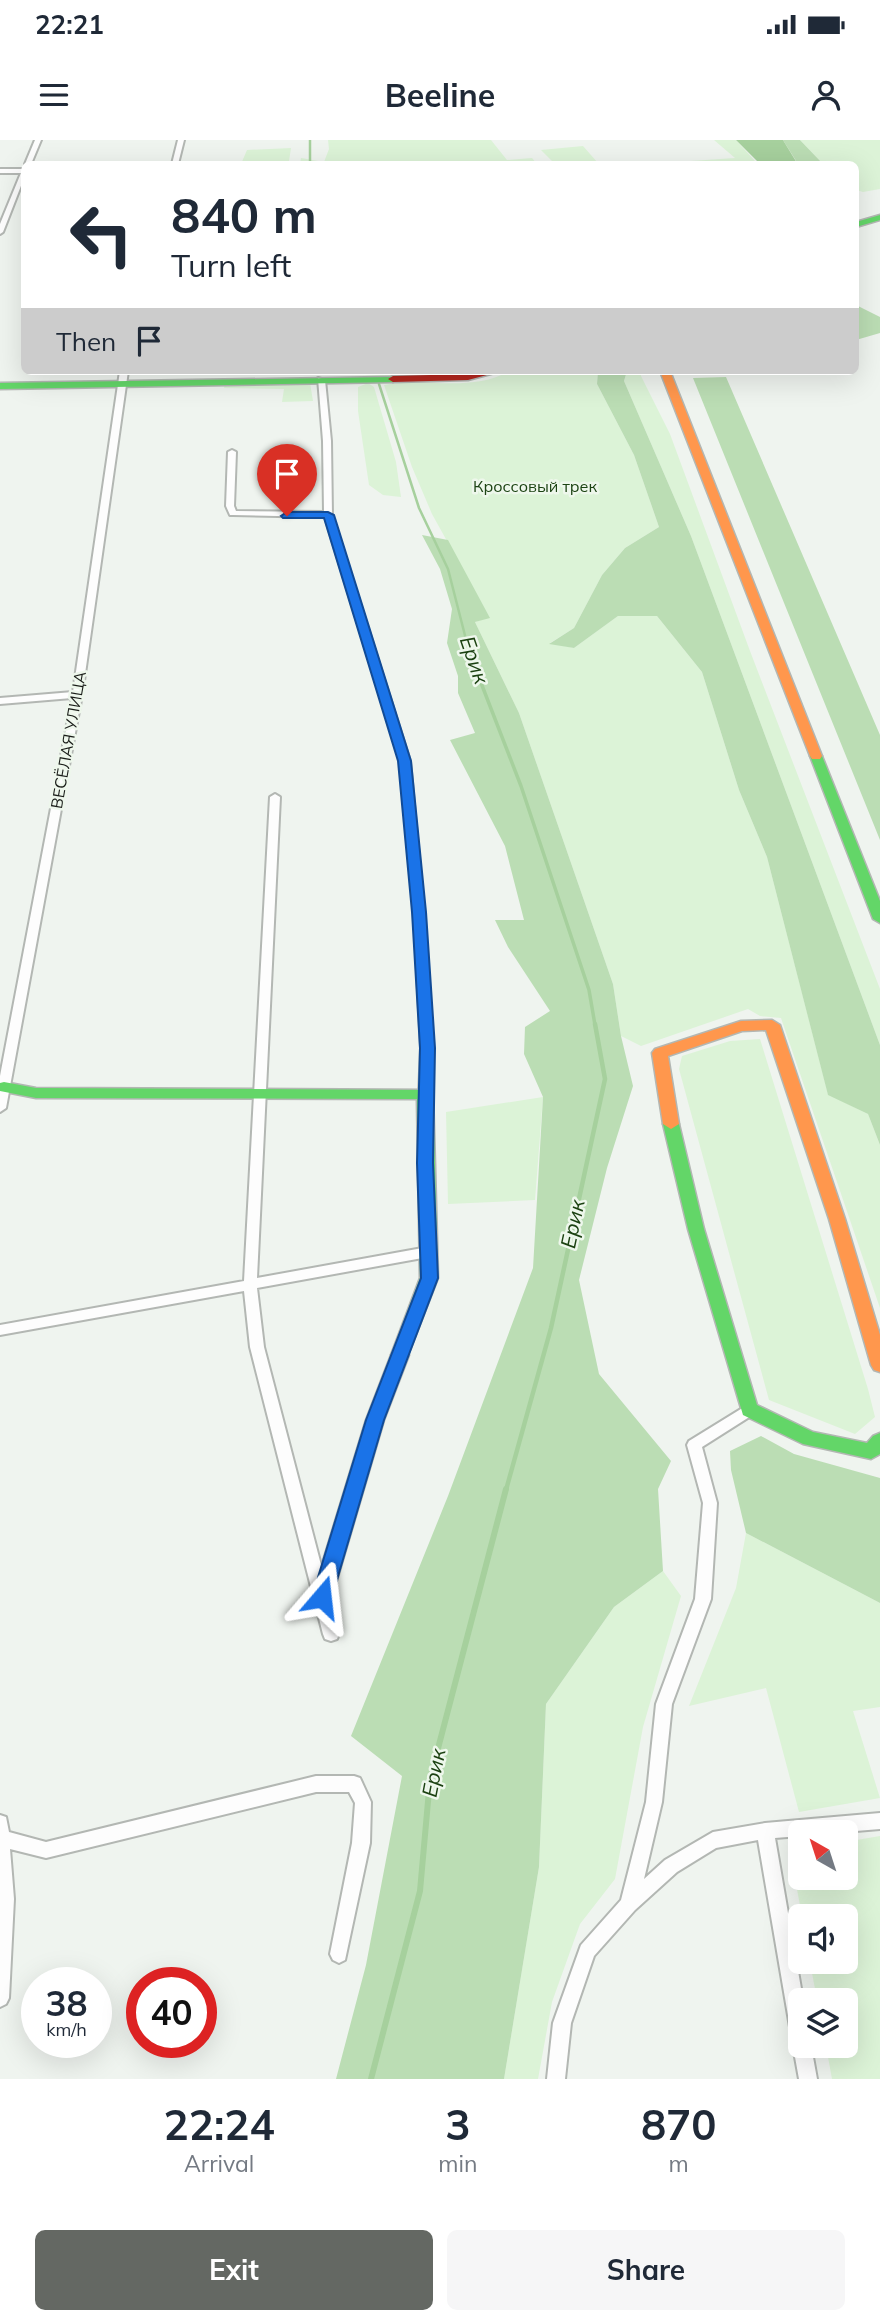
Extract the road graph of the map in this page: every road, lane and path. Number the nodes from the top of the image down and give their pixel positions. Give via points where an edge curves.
1 (38, 140) edge
2 (181, 140) edge
3 (29, 161) edge
4 (176, 161) edge
5 (0, 171) edge
6 (21, 172) edge
7 (21, 180) edge
8 (880, 217) edge
9 (859, 224) edge
10 (0, 232) edge
11 (478, 375) edge
12 (667, 375) edge
13 (122, 376) edge
14 (317, 377) edge
15 (0, 386) edge
16 (232, 452) dead end
17 (328, 515) junction
18 (77, 695) junction
19 (0, 701) edge
20 (275, 797) dead end
21 (880, 919) edge
22 (4, 1087) junction
23 (261, 1093) junction
24 (425, 1094) junction
25 (0, 1108) edge
26 (429, 1252) junction
27 (250, 1286) junction
28 (0, 1330) edge
29 (880, 1365) edge
30 (749, 1410) junction
31 (880, 1441) edge
32 (322, 1597) junction
33 (331, 1634) dead end
34 (880, 1821) edge
35 (0, 1824) edge
36 (765, 1831) junction
37 (1, 1838) edge
38 (629, 1903) junction
39 (339, 1954) dead end
40 (792, 1988) edge
41 (0, 1998) edge
42 (804, 2058) edge
43 (556, 2079) edge
44 (808, 2079) edge

1 - 3 street
2 - 4 street
5 - 6 street
7 - 10 street
8 - 9 main road
11 - 14 main road
12 - 21 main road
13 - 14 main road
13 - 15 main road
13 - 18 street, ВЕСЁЛАЯ УЛИЦА
14 - 17 street via 327,441
16 - 17 street via 233,513
17 - 24 street via 404,761 428,1048
18 - 19 street
18 - 22 street, ВЕСЁЛАЯ УЛИЦА
20 - 23 street
22 - 23 main road via 36,1093
22 - 25 street, ВЕСЁЛАЯ УЛИЦА
23 - 24 main road
23 - 27 street
24 - 26 main road
26 - 27 street
26 - 32 main road via 429,1278 375,1420
27 - 28 street
27 - 32 street via 257,1347
29 - 30 main road via 858,1280 772,1025 741,1026 660,1053 672,1133
30 - 31 main road via 810,1439 871,1451
30 - 38 street via 694,1446 710,1503 703,1599 664,1704 654,1802
32 - 33 street
34 - 36 street
35 - 37 street
36 - 38 street via 713,1840 671,1866
36 - 40 street
37 - 39 street via 46,1850 316,1784 354,1784 363,1802 361,1843
37 - 41 street via 5,1899
38 - 43 street via 587,1951 562,2023
42 - 44 street

